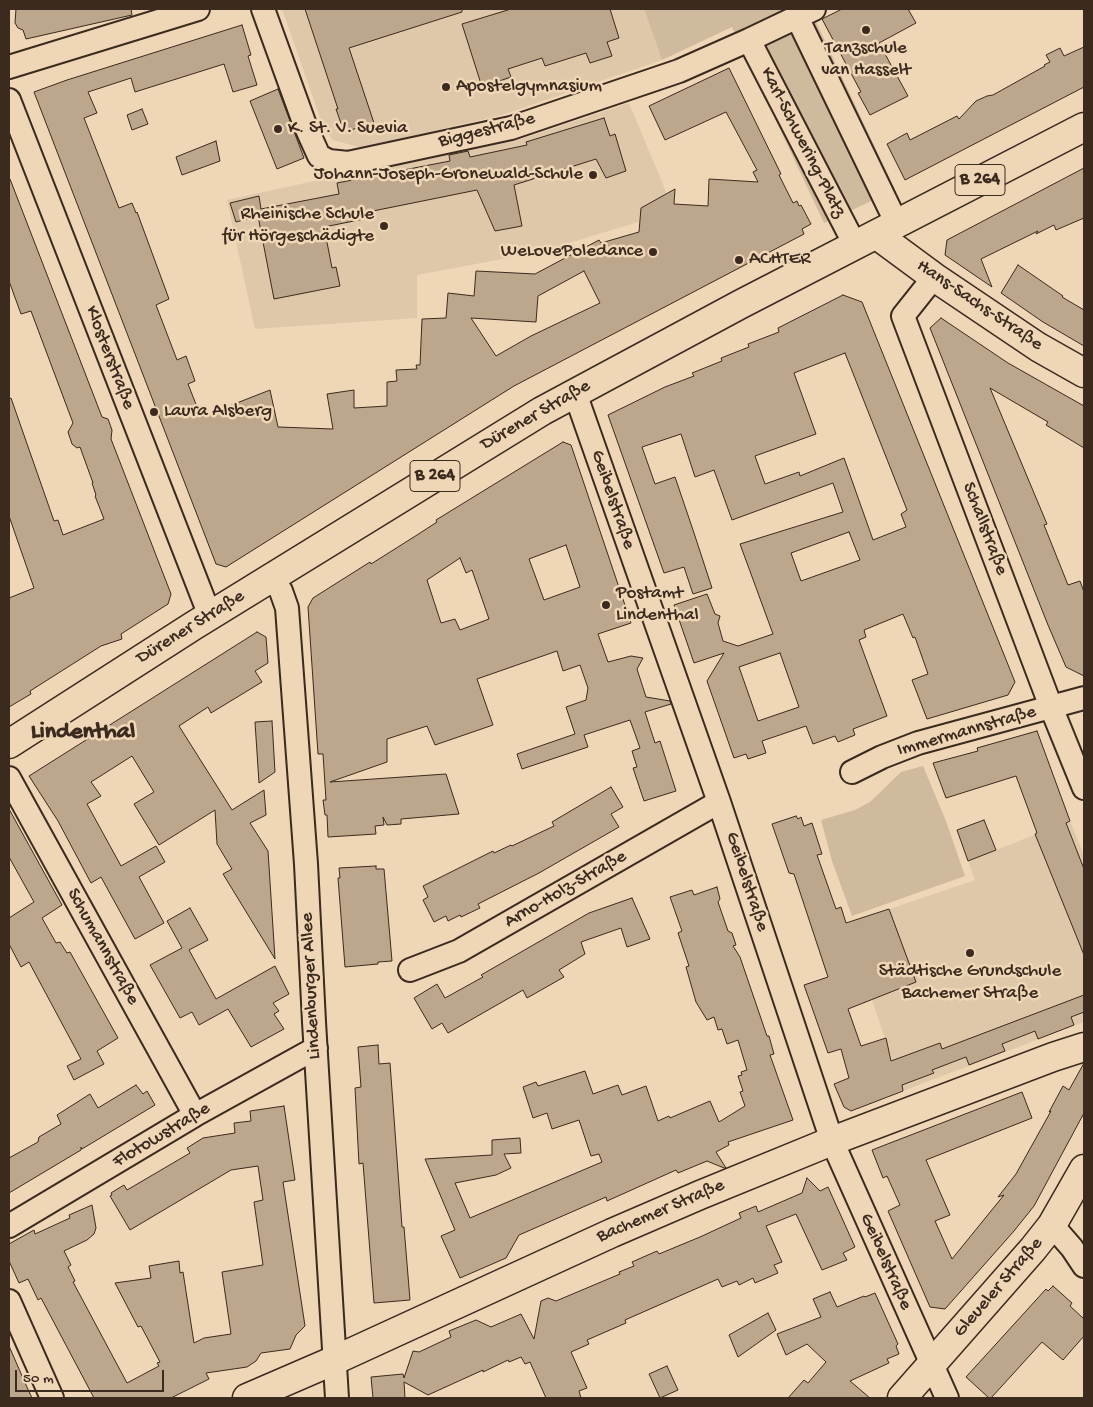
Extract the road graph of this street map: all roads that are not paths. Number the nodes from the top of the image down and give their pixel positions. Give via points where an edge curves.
1 (198, 9) edge
2 (263, 9) edge
3 (806, 13) edge
4 (749, 40) junction
5 (9, 68) edge
6 (9, 100) edge
7 (1084, 127) edge
8 (876, 235) junction
9 (934, 277) junction
10 (1084, 373) edge
11 (575, 394) junction
12 (272, 578) junction
13 (210, 616) junction
14 (1084, 698) edge
15 (1051, 707) junction
16 (9, 744) edge
17 (852, 772) dead end
18 (9, 778) edge
19 (1084, 788) edge
20 (719, 802) junction
21 (410, 970) dead end
22 (1084, 1047) edge
23 (316, 1048) junction
24 (195, 1115) junction
25 (832, 1141) junction
26 (1084, 1169) edge
27 (1052, 1225) junction
28 (9, 1226) edge
29 (1084, 1266) edge
30 (9, 1301) edge
31 (335, 1360) junction
32 (931, 1365) junction
33 (52, 1398) edge
34 (247, 1398) edge
35 (337, 1398) edge
36 (902, 1398) edge
37 (947, 1398) edge

1 - 5 street
2 - 4 street, Biggestraße via 319,156 329,161 348,163 511,128 679,71
3 - 4 street, Biggestraße
3 - 8 street
4 - 8 street, Karl-Schwering-Platz
6 - 13 street, Klosterstraße
7 - 8 main road, Dürener Straße / B 264
8 - 9 main road, Hans-Sachs-Straße
8 - 11 main road, Dürener Straße / B 264
9 - 10 main road, Hans-Sachs-Straße
9 - 15 street, Schallstraße via 903,316
11 - 12 main road, Dürener Straße / B 264 via 509,430
11 - 20 street, Geibelstraße
12 - 13 main road, Dürener Straße / B 264
12 - 23 street, Lindenburger Allee via 287,608
13 - 16 main road, Dürener Straße / B 264
14 - 15 street, Immermannstraße
15 - 17 street, Immermannstraße via 918,743
15 - 19 street, Schallstraße
18 - 24 street, Schumannstraße
20 - 21 street, Arno-Holz-Straße via 459,951
20 - 25 street, Geibelstraße
22 - 25 main road, Bachemer Straße
23 - 24 street, Flotowstraße
23 - 31 street, Lindenburger Allee
24 - 28 street, Flotowstraße
25 - 31 main road, Bachemer Straße via 612,1232
25 - 32 street, Geibelstraße
26 - 27 main road, Gleueler Straße
27 - 29 street
27 - 32 main road, Gleueler Straße
30 - 33 street
31 - 34 main road, Bachemer Straße
31 - 35 street, Lindenburger Allee
32 - 36 main road, Gleueler Straße
32 - 37 street, Geibelstraße

